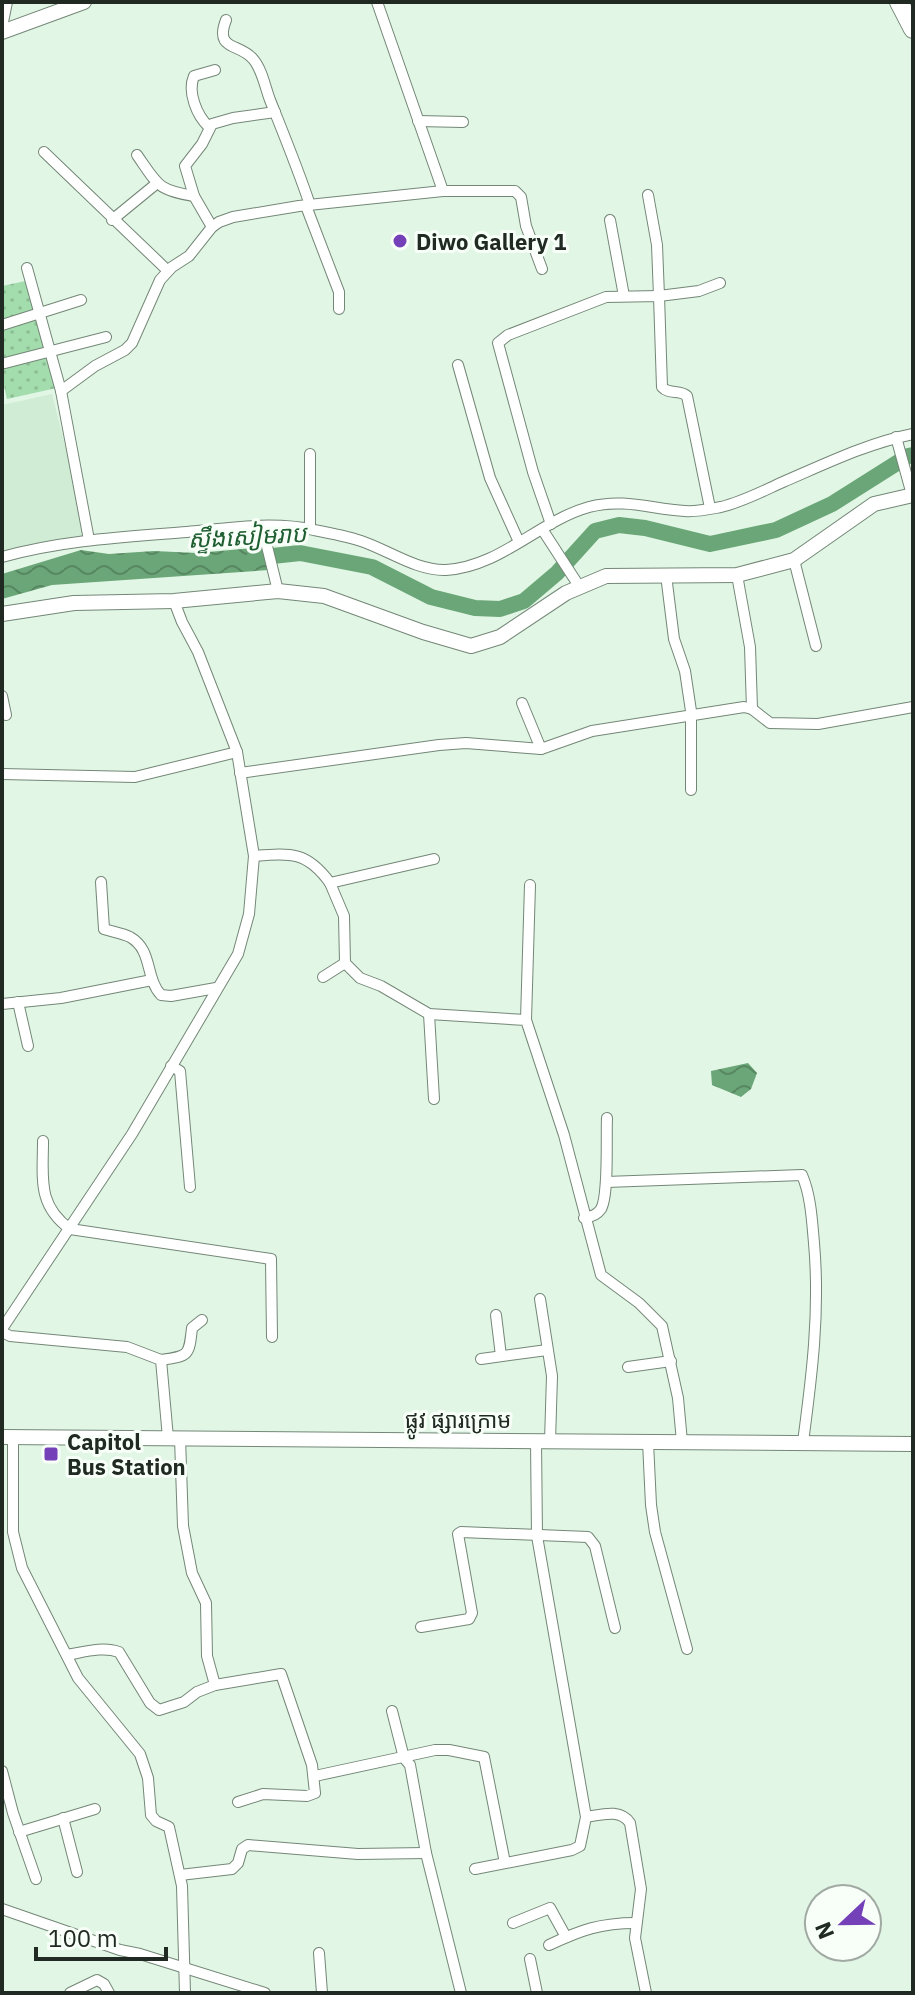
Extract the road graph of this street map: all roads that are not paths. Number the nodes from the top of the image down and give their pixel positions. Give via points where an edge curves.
1 (7, 2) edge
2 (84, 2) edge
3 (377, 2) edge
4 (899, 2) edge
5 (226, 20) dead end
6 (2, 29) edge
7 (913, 29) edge
8 (215, 70) dead end
9 (275, 112) junction
10 (418, 121) junction
11 (463, 122) dead end
12 (209, 127) junction
13 (44, 152) dead end
14 (137, 155) dead end
15 (156, 184) junction
16 (443, 191) junction
17 (648, 195) dead end
18 (194, 196) junction
19 (308, 205) junction
20 (112, 220) junction
21 (610, 220) dead end
22 (212, 227) junction
23 (27, 268) dead end
24 (542, 269) dead end
25 (167, 270) junction
26 (720, 283) dead end
27 (624, 296) junction
28 (659, 296) junction
29 (81, 300) dead end
30 (339, 309) dead end
31 (40, 314) junction
32 (2, 325) edge
33 (106, 337) dead end
34 (51, 351) junction
35 (5, 363) dead end
36 (458, 365) dead end
37 (61, 391) junction
38 (913, 434) edge
39 (897, 440) junction
40 (310, 454) dead end
41 (912, 495) edge
42 (710, 508) junction
43 (547, 526) junction
44 (263, 529) junction
45 (310, 529) junction
46 (89, 540) junction
47 (519, 542) junction
48 (2, 557) edge
49 (794, 560) junction
50 (666, 575) junction
51 (737, 575) junction
52 (575, 580) junction
53 (277, 585) junction
54 (174, 601) junction
55 (2, 614) edge
56 (816, 646) dead end
57 (2, 696) edge
58 (522, 703) dead end
59 (913, 707) edge
60 (752, 709) junction
61 (6, 715) dead end
62 (692, 717) junction
63 (541, 749) junction
64 (237, 752) junction
65 (240, 773) junction
66 (2, 774) edge
67 (691, 790) dead end
68 (254, 856) junction
69 (434, 859) dead end
70 (101, 882) dead end
71 (330, 883) junction
72 (530, 885) dead end
73 (345, 963) junction
74 (323, 977) dead end
75 (152, 980) junction
76 (216, 988) junction
77 (18, 1002) junction
78 (2, 1004) edge
79 (429, 1014) junction
80 (526, 1020) junction
81 (28, 1046) dead end
82 (171, 1066) junction
83 (434, 1099) dead end
84 (607, 1118) dead end
85 (43, 1141) dead end
86 (606, 1182) junction
87 (190, 1187) dead end
88 (584, 1218) junction
89 (70, 1229) junction
90 (540, 1299) dead end
91 (496, 1315) dead end
92 (202, 1320) dead end
93 (2, 1331) edge
94 (272, 1337) dead end
95 (547, 1350) junction
96 (501, 1356) junction
97 (481, 1359) dead end
98 (161, 1360) junction
99 (671, 1361) junction
100 (628, 1367) dead end
101 (7, 1437) edge
102 (174, 1438) junction
103 (543, 1441) junction
104 (648, 1442) junction
105 (682, 1442) junction
106 (803, 1442) junction
107 (913, 1444) edge
108 (537, 1536) junction
109 (421, 1627) dead end
110 (615, 1628) dead end
111 (687, 1649) dead end
112 (67, 1655) junction
113 (215, 1685) junction
114 (392, 1711) dead end
115 (404, 1758) junction
116 (2, 1771) edge
117 (315, 1776) junction
118 (238, 1802) dead end
119 (95, 1809) dead end
120 (586, 1817) junction
121 (63, 1818) junction
122 (19, 1832) junction
123 (426, 1853) junction
124 (505, 1863) junction
125 (475, 1869) dead end
126 (77, 1872) dead end
127 (180, 1875) junction
128 (36, 1879) dead end
129 (2, 1909) edge
130 (513, 1923) dead end
131 (636, 1923) junction
132 (566, 1937) junction
133 (549, 1945) dead end
134 (319, 1953) dead end
135 (530, 1959) dead end
136 (183, 1967) junction
137 (70, 1993) edge
138 (109, 1993) edge
139 (185, 1993) edge
140 (265, 1993) edge
141 (322, 1993) edge
142 (461, 1993) edge
143 (537, 1993) edge
144 (646, 1993) edge

1 - 6 street
2 - 6 street
3 - 10 street
4 - 7 highway
5 - 9 street via 224,38 254,60
8 - 12 street via 194,76 191,83 201,119
9 - 12 street
9 - 19 street
10 - 11 street
10 - 16 street
12 - 18 street via 185,166
13 - 20 street
14 - 15 street
15 - 18 street via 168,192
15 - 20 street
16 - 19 street
16 - 24 street via 515,191
17 - 28 street
18 - 22 street
19 - 22 street via 233,217
19 - 30 street via 339,292
20 - 25 street
21 - 27 street
22 - 25 street via 189,256
23 - 31 street
25 - 37 street via 132,343
26 - 28 street
27 - 28 street
27 - 43 street via 595,300 498,343
28 - 42 street via 662,387 687,396
29 - 31 street
31 - 32 street
31 - 34 street
33 - 34 street
34 - 35 street
34 - 37 street
36 - 47 street via 490,478
37 - 46 street
38 - 39 street
39 - 41 street
39 - 42 street
40 - 45 street
41 - 49 street via 874,504
42 - 43 street via 688,512 620,503 588,507
43 - 47 street
43 - 52 street
44 - 45 street
44 - 46 street
44 - 53 street
45 - 47 street via 446,570 470,566
46 - 48 street
49 - 51 street
49 - 56 street
50 - 51 street
50 - 52 street
50 - 62 street
51 - 60 street via 750,647
52 - 53 street via 500,637 471,646
53 - 54 street
54 - 55 street via 74,603
54 - 64 street
57 - 61 street
58 - 63 street
59 - 60 street via 818,724 770,723
60 - 62 street
62 - 63 street via 592,731
62 - 67 street
63 - 65 street via 454,743
64 - 65 street
64 - 66 street via 135,777
65 - 68 street
68 - 71 street via 305,857
68 - 76 street via 249,914 238,954
69 - 71 street
70 - 75 street via 104,929 134,940 144,951
71 - 73 street via 344,916
72 - 80 street
73 - 74 street
73 - 79 street via 360,978
75 - 76 street via 161,995
75 - 77 street
76 - 82 street
77 - 78 street
77 - 81 street
79 - 80 street
79 - 83 street
80 - 88 street via 564,1135
82 - 87 street via 180,1071
82 - 89 street
84 - 86 street
85 - 89 street via 43,1194 57,1220
86 - 88 street via 600,1211
86 - 106 street via 802,1175 818,1290
88 - 99 street via 601,1275 660,1323
89 - 93 street
89 - 94 street via 271,1259
90 - 95 street
91 - 96 street
92 - 98 street via 192,1328 185,1355
93 - 98 street via 127,1347
95 - 96 street
95 - 103 street via 552,1376
96 - 97 street
98 - 102 street
99 - 100 street
99 - 105 street
101 - 102 street, ផ្លូវ ផ្សារក្រោម
101 - 112 street via 16,1551
102 - 103 street, ផ្លូវ ផ្សារក្រោម
102 - 113 street via 183,1526 192,1573 206,1603 207,1650
103 - 104 street, ផ្លូវ ផ្សារក្រោម
103 - 108 street
104 - 105 street, ផ្លូវ ផ្សារក្រោម
104 - 111 street via 655,1532
105 - 106 street, ផ្លូវ ផ្សារក្រោម
106 - 107 street, ផ្លូវ ផ្សារក្រោម
108 - 109 street via 458,1534 472,1613 469,1619
108 - 110 street via 592,1541
108 - 120 street
112 - 113 street via 114,1649 159,1710
112 - 127 street via 78,1678 140,1754 151,1815 169,1827
113 - 117 street via 281,1674
114 - 115 street
115 - 117 street
115 - 123 street via 410,1765
115 - 124 street via 435,1750 484,1757
116 - 122 street
117 - 118 street via 311,1796 263,1794
119 - 121 street
120 - 124 street via 576,1848
120 - 131 street via 617,1813 628,1819 641,1889
121 - 122 street
121 - 126 street
122 - 128 street
123 - 127 street via 358,1854 248,1845 232,1869
123 - 142 street
124 - 125 street
127 - 136 street
129 - 136 street
130 - 132 street via 550,1908
131 - 132 street via 609,1923
131 - 144 street
132 - 133 street
134 - 141 street
135 - 143 street
136 - 139 street
136 - 140 street
137 - 138 street via 97,1980

